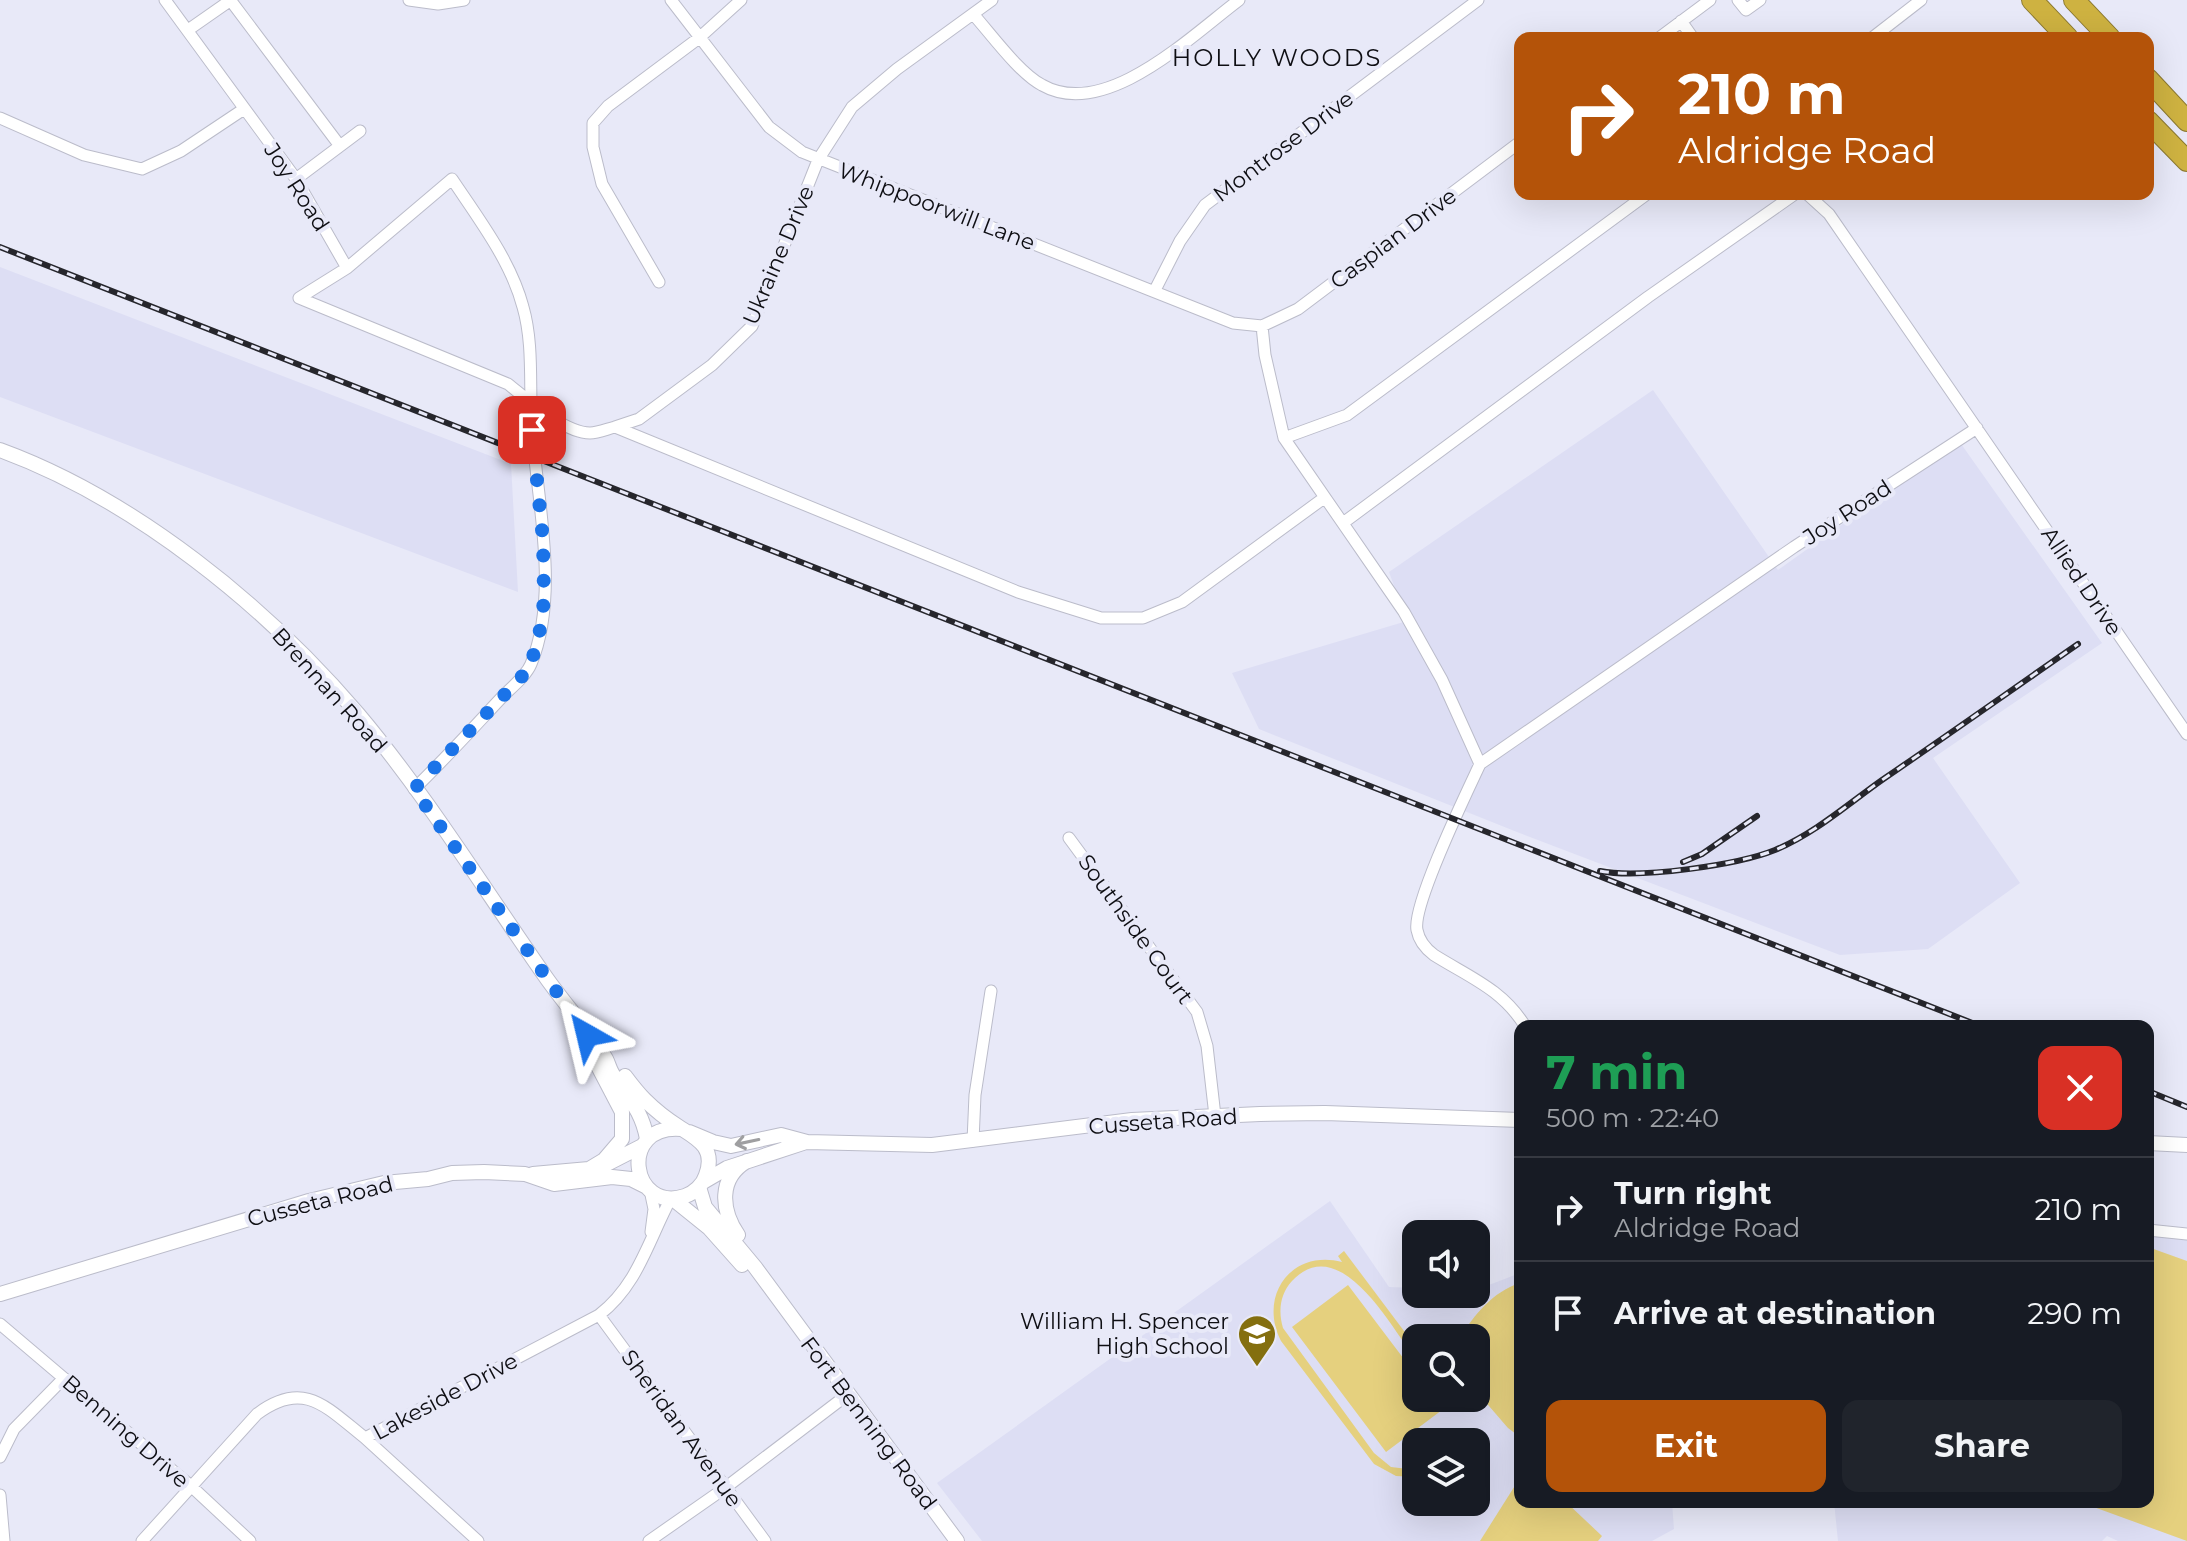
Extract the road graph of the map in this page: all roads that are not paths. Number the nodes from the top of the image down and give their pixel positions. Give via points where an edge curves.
1 (165, 0) edge
2 (231, 0) edge
3 (409, 0) edge
4 (464, 0) edge
5 (671, 0) edge
6 (741, 0) edge
7 (992, 0) edge
8 (1239, 0) edge
9 (1478, 0) edge
10 (1710, 0) edge
11 (1738, 0) edge
12 (1760, 0) edge
13 (1921, 0) edge
14 (2032, 0) edge
15 (2074, 0) edge
16 (973, 14) junction
17 (1681, 21) junction
18 (188, 30) junction
19 (1667, 32) edge
20 (1689, 32) edge
21 (1880, 32) edge
22 (2062, 32) edge
23 (2104, 32) edge
24 (699, 38) junction
25 (2154, 85) edge
26 (244, 109) junction
27 (0, 118) edge
28 (2187, 121) edge
29 (2154, 127) edge
30 (360, 131) dead end
31 (340, 146) junction
32 (1514, 147) edge
33 (818, 160) junction
34 (2187, 161) edge
35 (296, 179) junction
36 (1639, 200) edge
37 (1786, 200) edge
38 (1814, 200) edge
39 (347, 268) junction
40 (659, 282) dead end
41 (1155, 290) junction
42 (1262, 326) junction
43 (530, 402) junction
44 (615, 427) junction
45 (1977, 428) junction
46 (1284, 438) junction
47 (0, 450) edge
48 (1324, 498) junction
49 (1343, 523) junction
50 (2187, 734) edge
51 (1480, 764) junction
52 (414, 789) junction
53 (1069, 838) dead end
54 (991, 991) dead end
55 (569, 1011) junction
56 (1521, 1020) edge
57 (606, 1059) junction
58 (1215, 1116) junction
59 (1514, 1120) edge
60 (685, 1130) junction
61 (973, 1141) junction
62 (807, 1142) junction
63 (645, 1143) junction
64 (2154, 1143) edge
65 (2187, 1145) edge
66 (747, 1161) junction
67 (589, 1169) junction
68 (525, 1174) junction
69 (701, 1185) junction
70 (648, 1188) junction
71 (672, 1198) junction
72 (2154, 1231) edge
73 (2187, 1234) edge
74 (650, 1240) junction
75 (755, 1267) junction
76 (0, 1294) edge
77 (781, 1304) junction
78 (599, 1315) junction
79 (0, 1324) edge
80 (64, 1378) junction
81 (847, 1395) junction
82 (365, 1438) junction
83 (0, 1457) edge
84 (192, 1487) junction
85 (725, 1488) junction
86 (0, 1495) edge
87 (4, 1541) edge
88 (142, 1541) edge
89 (250, 1541) edge
90 (478, 1541) edge
91 (649, 1541) edge
92 (765, 1541) edge
93 (957, 1541) edge

1 - 18 street, Joy Road
2 - 18 street
2 - 31 street
3 - 4 street
5 - 24 street, Whippoorwill Lane
6 - 24 street
7 - 16 street, Ukraine Drive
8 - 16 street via 1133,78 1076,96 1041,85
9 - 41 street, Montrose Drive via 1205,205
10 - 17 street
11 - 12 street via 1746,10
13 - 21 street
14 - 22 highway
15 - 23 highway
16 - 33 street, Ukraine Drive via 852,107
17 - 19 street
17 - 20 street
18 - 26 street, Joy Road
24 - 33 street, Whippoorwill Lane via 769,127
24 - 40 street via 593,123 602,184
25 - 28 highway
26 - 27 street via 181,151 142,169 84,155
26 - 35 street, Joy Road
29 - 34 highway
30 - 31 street
31 - 35 street
32 - 42 street, Caspian Drive via 1298,309
33 - 41 street, Whippoorwill Lane
33 - 44 street, Ukraine Drive via 752,326 712,365 639,419
35 - 39 street, Joy Road
36 - 46 street via 1347,415
37 - 49 street
38 - 45 street via 1829,214
39 - 43 street via 299,298 508,384
39 - 43 street via 452,179 504,262 523,306
41 - 42 street, Whippoorwill Lane via 1233,323
42 - 46 street
43 - 44 street via 588,433
43 - 52 street via 544,597 530,668
44 - 48 street via 1018,592 1101,618 1143,618 1182,602
45 - 50 street, Allied Drive
45 - 51 street, Joy Road
46 - 48 street
47 - 52 street, Brennan Road via 74,481 206,568 328,682
48 - 49 street
49 - 51 street via 1404,612
51 - 56 street, Joy Road via 1424,895 1417,931 1432,953 1485,983
52 - 55 street, Brennan Road
53 - 58 street, Southside Court via 1197,1012 1206,1037
54 - 61 street
55 - 57 street, Brennan Road
55 - 67 street via 624,1120 619,1146
57 - 60 street, Brennan Road via 645,1100
57 - 63 street, Brennan Road via 644,1121
58 - 59 street, Cusseta Road via 1325,1113
58 - 61 street, Cusseta Road via 1132,1120
62 -> 60 street, Cusseta Road via 781,1135 731,1146
60 - 63 street via 663,1129
60 - 69 street via 706,1150 708,1166
61 - 62 street, Cusseta Road
62 - 66 street, Cusseta Road
63 - 67 street via 614,1162
63 - 70 street via 638,1163
64 - 65 street
66 - 69 street, Cusseta Road
66 - 75 street via 733,1172 724,1198 729,1222
67 - 68 street
68 - 70 street, Cusseta Road via 554,1184 631,1179
68 - 76 street, Cusseta Road via 452,1173 368,1186
69 - 71 street
69 - 75 street, Fort Benning Road via 705,1207
70 - 71 street
70 - 74 street, Lakeside Drive via 654,1209
71 - 74 street, Lakeside Drive
71 - 77 street, Fort Benning Road via 709,1228
72 - 73 street
74 - 78 street, Lakeside Drive via 629,1286
75 - 77 street, Fort Benning Road
77 - 81 street, Fort Benning Road
78 - 82 street, Lakeside Drive
78 - 85 street, Sheridan Avenue
79 - 80 street, Benning Drive
80 - 83 street via 14,1429
80 - 84 street, Benning Drive
81 - 85 street
81 - 93 street, Fort Benning Road
82 - 84 street, Lakeside Drive via 301,1396 276,1400
82 - 90 street
84 - 88 street, Lakeside Drive
84 - 89 street, Benning Drive
85 - 91 street
85 - 92 street, Sheridan Avenue
86 - 87 street

